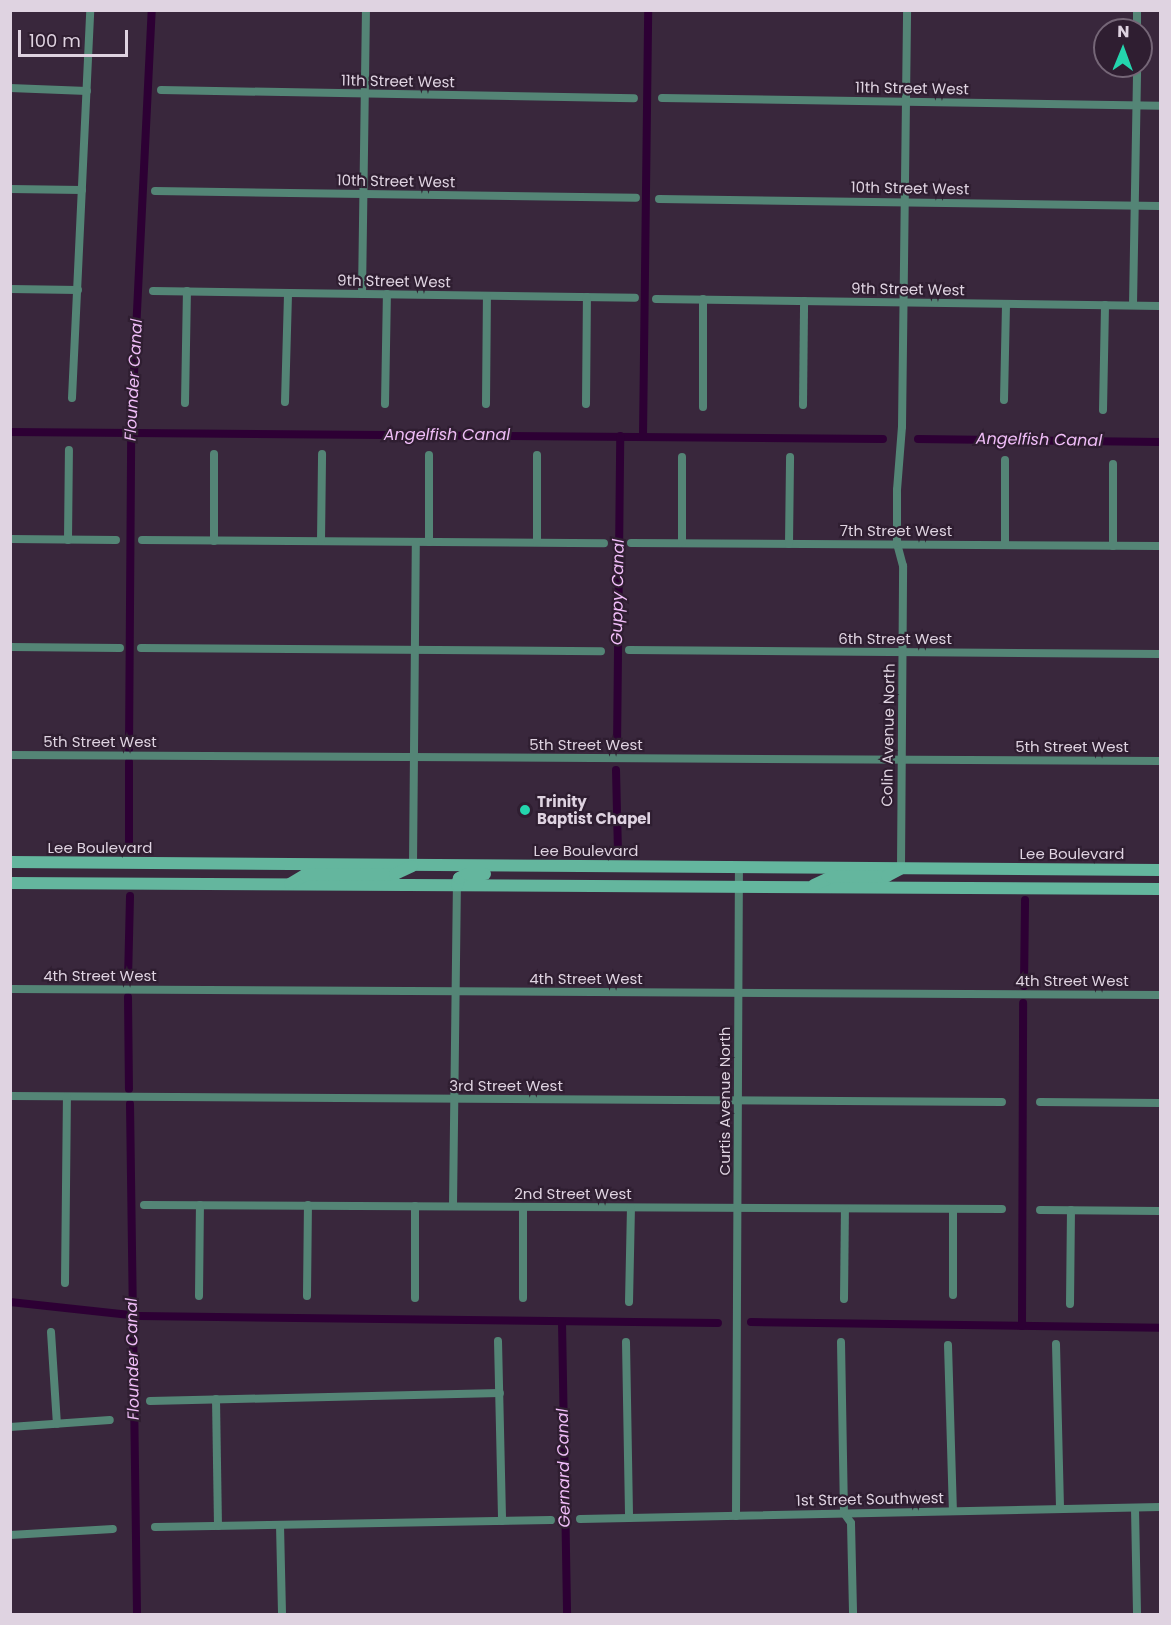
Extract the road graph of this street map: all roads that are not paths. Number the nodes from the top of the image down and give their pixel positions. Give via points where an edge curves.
1 (90, 10) edge
2 (366, 10) edge
3 (907, 10) edge
4 (1137, 78) edge
5 (10, 88) edge
6 (87, 90) junction
7 (161, 90) dead end
8 (365, 94) junction
9 (634, 98) dead end
10 (663, 98) dead end
11 (906, 102) junction
12 (1136, 105) junction
13 (1161, 106) edge
14 (10, 189) edge
15 (82, 190) junction
16 (155, 191) dead end
17 (363, 194) junction
18 (636, 198) dead end
19 (659, 199) dead end
20 (904, 202) junction
21 (1135, 206) junction
22 (1161, 206) edge
23 (10, 289) edge
24 (78, 290) junction
25 (153, 291) dead end
26 (187, 291) junction
27 (288, 293) junction
28 (362, 294) junction
29 (387, 294) junction
30 (487, 296) junction
31 (587, 297) junction
32 (635, 298) dead end
33 (656, 299) dead end
34 (703, 300) junction
35 (804, 301) junction
36 (903, 302) junction
37 (1006, 304) junction
38 (1105, 305) junction
39 (1133, 305) junction
40 (1161, 306) edge
41 (72, 398) dead end
42 (1004, 400) dead end
43 (285, 402) dead end
44 (185, 403) dead end
45 (385, 404) dead end
46 (486, 404) dead end
47 (586, 404) dead end
48 (803, 405) dead end
49 (703, 407) dead end
50 (1103, 410) dead end
51 (69, 450) dead end
52 (214, 454) dead end
53 (322, 454) dead end
54 (429, 455) dead end
55 (537, 455) dead end
56 (682, 457) dead end
57 (790, 457) dead end
58 (1005, 460) dead end
59 (1113, 464) dead end
60 (10, 539) edge
61 (68, 540) junction
62 (116, 540) dead end
63 (142, 540) dead end
64 (214, 541) junction
65 (321, 541) junction
66 (416, 542) junction
67 (429, 542) junction
68 (537, 542) junction
69 (604, 543) dead end
70 (631, 543) dead end
71 (682, 543) junction
72 (789, 544) junction
73 (897, 544) junction
74 (1005, 545) junction
75 (1113, 546) junction
76 (1161, 546) edge
77 (10, 647) edge
78 (120, 648) dead end
79 (141, 648) dead end
80 (415, 650) junction
81 (629, 650) dead end
82 (601, 651) dead end
83 (903, 652) junction
84 (1161, 654) edge
85 (10, 755) edge
86 (414, 757) junction
87 (902, 759) junction
88 (1161, 761) edge
89 (10, 862) edge
90 (413, 865) junction
91 (577, 866) junction
92 (739, 867) junction
93 (901, 868) junction
94 (1161, 870) edge
95 (10, 883) edge
96 (289, 884) junction
97 (456, 885) junction
98 (740, 887) junction
99 (810, 887) junction
100 (1161, 889) edge
101 (10, 989) edge
102 (456, 992) junction
103 (740, 993) junction
104 (1161, 995) edge
105 (10, 1096) edge
106 (67, 1097) junction
107 (454, 1099) junction
108 (739, 1101) junction
109 (1002, 1102) dead end
110 (1040, 1102) dead end
111 (1161, 1103) edge
112 (144, 1205) dead end
113 (200, 1205) junction
114 (308, 1205) junction
115 (415, 1206) junction
116 (453, 1206) junction
117 (522, 1207) junction
118 (631, 1208) junction
119 (738, 1208) junction
120 (845, 1209) junction
121 (953, 1209) junction
122 (1002, 1209) dead end
123 (1040, 1210) dead end
124 (1071, 1210) junction
125 (1161, 1211) edge
126 (65, 1283) dead end
127 (953, 1295) dead end
128 (199, 1296) dead end
129 (307, 1296) dead end
130 (415, 1298) dead end
131 (523, 1298) dead end
132 (844, 1299) dead end
133 (629, 1302) dead end
134 (1070, 1304) dead end
135 (51, 1332) dead end
136 (498, 1341) dead end
137 (626, 1342) dead end
138 (841, 1342) dead end
139 (1056, 1344) dead end
140 (948, 1345) dead end
141 (500, 1393) junction
142 (216, 1399) junction
143 (150, 1401) dead end
144 (110, 1420) dead end
145 (57, 1424) junction
146 (10, 1427) edge
147 (1161, 1507) edge
148 (1135, 1508) junction
149 (1060, 1509) junction
150 (953, 1511) junction
151 (844, 1513) junction
152 (736, 1516) junction
153 (629, 1518) junction
154 (580, 1519) dead end
155 (550, 1520) dead end
156 (502, 1521) junction
157 (280, 1525) junction
158 (218, 1526) junction
159 (155, 1527) dead end
160 (113, 1529) dead end
161 (10, 1535) edge
162 (282, 1614) edge
163 (853, 1614) edge
164 (1137, 1614) edge

1 - 6 street
2 - 8 street
3 - 11 street, Colin Avenue North
4 - 12 street
5 - 6 street
6 - 15 street
7 - 8 street, 11th Street West
8 - 9 street, 11th Street West
8 - 17 street
10 - 11 street, 11th Street West
11 - 12 street, 11th Street West
11 - 20 street, Colin Avenue North
12 - 13 street, 11th Street West
12 - 21 street
14 - 15 street
15 - 24 street
16 - 17 street, 10th Street West
17 - 18 street, 10th Street West
17 - 28 street
19 - 20 street, 10th Street West
20 - 21 street, 10th Street West
20 - 36 street, Colin Avenue North
21 - 22 street, 10th Street West
21 - 39 street
23 - 24 street
24 - 41 street
25 - 26 street, 9th Street West
26 - 27 street, 9th Street West
26 - 44 street
27 - 28 street, 9th Street West
27 - 43 street
28 - 29 street, 9th Street West
29 - 30 street, 9th Street West
29 - 45 street
30 - 31 street, 9th Street West
30 - 46 street
31 - 32 street, 9th Street West
31 - 47 street
33 - 34 street, 9th Street West
34 - 35 street, 9th Street West
34 - 49 street
35 - 36 street, 9th Street West
35 - 48 street
36 - 37 street, 9th Street West
36 - 73 street, Colin Avenue North
37 - 38 street, 9th Street West
37 - 42 street
38 - 39 street, 9th Street West
38 - 50 street
39 - 40 street, 9th Street West
51 - 61 street
52 - 64 street
53 - 65 street
54 - 67 street
55 - 68 street
56 - 71 street
57 - 72 street
58 - 74 street
59 - 75 street
60 - 61 street
61 - 62 street
63 - 64 street
64 - 65 street
65 - 66 street
66 - 67 street
66 - 80 street
67 - 68 street
68 - 69 street
70 - 71 street, 7th Street West
71 - 72 street, 7th Street West
72 - 73 street, 7th Street West
73 - 74 street, 7th Street West
73 - 83 street, Colin Avenue North via 903,566
74 - 75 street, 7th Street West
75 - 76 street, 7th Street West
77 - 78 street
79 - 80 street
80 - 82 street
80 - 86 street
81 - 83 street, 6th Street West
83 - 84 street, 6th Street West
83 - 87 street, Colin Avenue North
85 - 86 street, 5th Street West
86 - 87 street, 5th Street West
86 - 90 street
87 - 88 street, 5th Street West
87 - 93 street, Colin Avenue North
89 - 90 main road, Lee Boulevard
90 - 91 main road, Lee Boulevard
90 - 96 main road via 396,874 305,875
91 - 92 main road, Lee Boulevard
91 - 97 main road via 565,874 467,874
92 - 93 main road, Lee Boulevard
92 - 98 street, Curtis Avenue North
93 - 94 main road, Lee Boulevard
93 - 99 main road via 887,876 831,877
95 - 96 main road
96 - 97 main road
97 - 98 main road
97 - 102 street
98 - 99 main road
98 - 103 street, Curtis Avenue North
99 - 100 main road
101 - 102 street, 4th Street West
102 - 103 street, 4th Street West
102 - 107 street
103 - 104 street, 4th Street West
103 - 108 street, Curtis Avenue North
105 - 106 street, 3rd Street West
106 - 107 street, 3rd Street West
106 - 126 street
107 - 108 street, 3rd Street West
107 - 116 street
108 - 109 street, 3rd Street West
108 - 119 street, Curtis Avenue North
110 - 111 street
112 - 113 street, 2nd Street West
113 - 114 street, 2nd Street West
113 - 128 street
114 - 115 street, 2nd Street West
114 - 129 street
115 - 116 street, 2nd Street West
115 - 130 street
116 - 117 street, 2nd Street West
117 - 118 street, 2nd Street West
117 - 131 street
118 - 119 street, 2nd Street West
118 - 133 street
119 - 120 street, 2nd Street West
119 - 152 street, Curtis Avenue North
120 - 121 street, 2nd Street West
120 - 132 street
121 - 122 street, 2nd Street West
121 - 127 street
123 - 124 street
124 - 125 street
124 - 134 street
135 - 145 street
136 - 141 street
137 - 153 street
138 - 151 street
139 - 149 street
140 - 150 street
141 - 142 street
141 - 156 street
142 - 143 street
142 - 158 street
144 - 145 street
145 - 146 street
147 - 148 street, 1st Street Southwest
148 - 149 street, 1st Street Southwest
148 - 164 street
149 - 150 street, 1st Street Southwest
150 - 151 street, 1st Street Southwest
151 - 152 street, 1st Street Southwest
151 - 163 street via 851,1523
152 - 153 street, 1st Street Southwest
153 - 154 street, 1st Street Southwest
155 - 156 street
156 - 157 street
157 - 158 street
157 - 162 street
158 - 159 street
160 - 161 street

